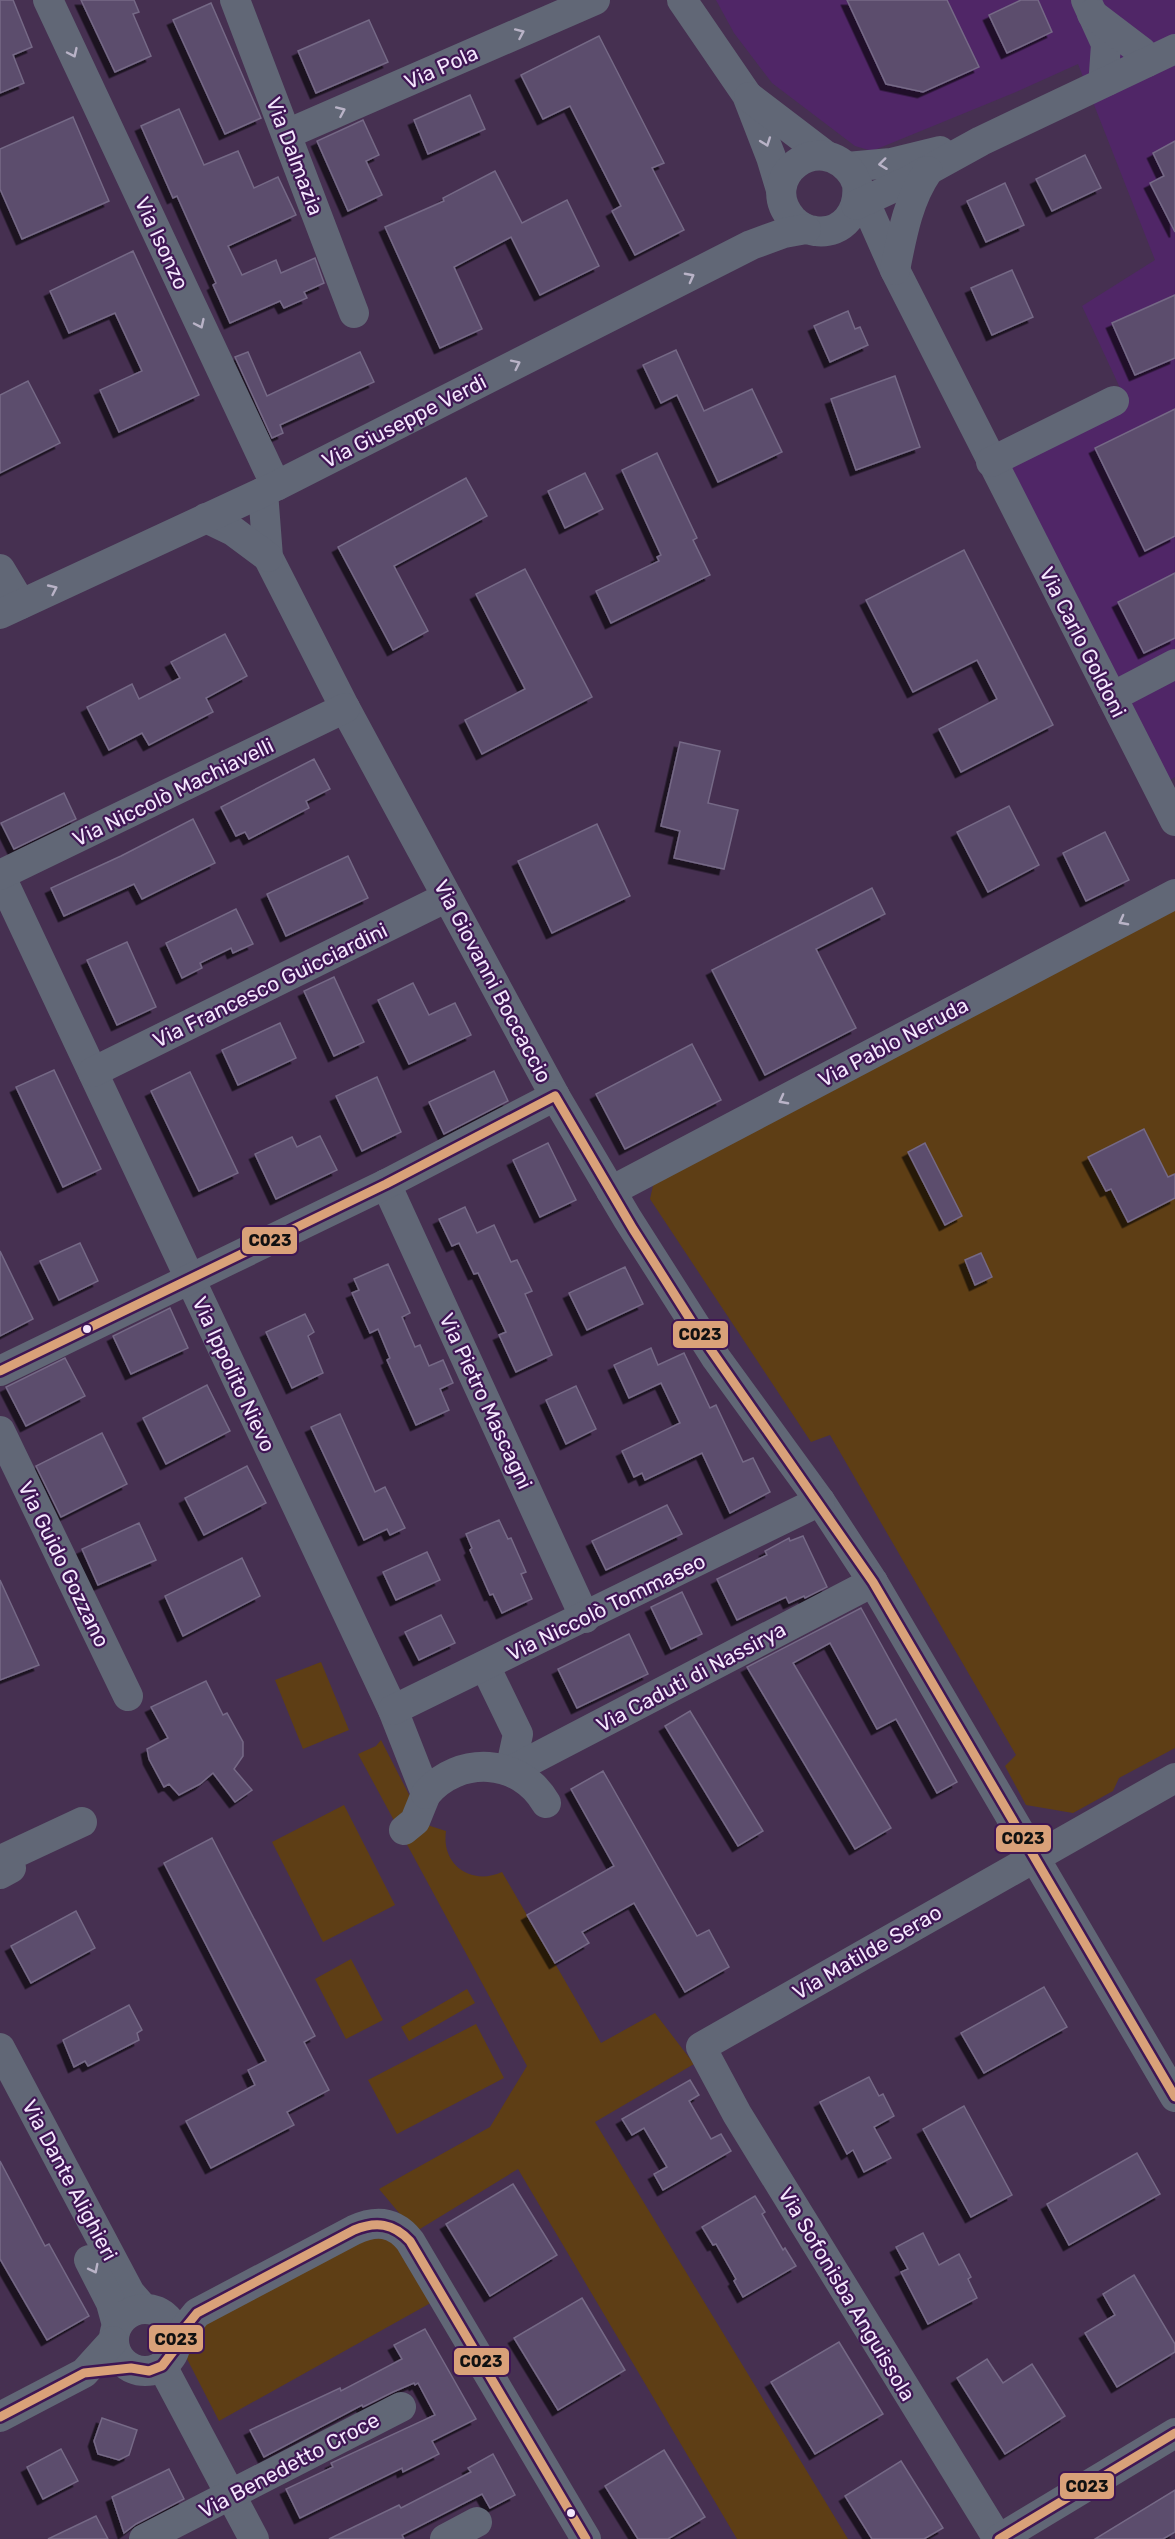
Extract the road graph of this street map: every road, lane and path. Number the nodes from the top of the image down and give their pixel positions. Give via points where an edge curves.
1 (48, 0) edge
2 (235, 0) edge
3 (595, 0) edge
4 (682, 0) edge
5 (1089, 7) edge
6 (1175, 49) edge
7 (1147, 62) junction
8 (1107, 81) junction
9 (747, 95) junction
10 (287, 134) junction
11 (981, 141) junction
12 (928, 171) junction
13 (850, 183) junction
14 (781, 190) junction
15 (819, 229) junction
16 (895, 270) junction
17 (354, 313) dead end
18 (1114, 401) dead end
19 (991, 462) junction
20 (270, 489) junction
21 (206, 518) junction
22 (268, 557) junction
23 (0, 569) edge
24 (10, 609) edge
25 (1175, 664) edge
26 (1112, 697) junction
27 (345, 708) junction
28 (1175, 821) edge
29 (0, 875) edge
30 (1175, 894) edge
31 (447, 897) junction
32 (93, 1072) junction
33 (555, 1096) junction
34 (386, 1184) junction
35 (611, 1191) junction
36 (189, 1280) junction
37 (0, 1371) edge
38 (0, 1431) edge
39 (820, 1502) junction
40 (873, 1582) junction
41 (585, 1618) junction
42 (485, 1666) junction
43 (128, 1696) dead end
44 (393, 1710) junction
45 (510, 1771) junction
46 (1175, 1778) edge
47 (426, 1794) junction
48 (546, 1803) dead end
49 (82, 1822) dead end
50 (404, 1830) dead end
51 (1033, 1858) junction
52 (0, 1874) edge
53 (701, 2047) joint
54 (0, 2048) edge
55 (0, 2086) edge
56 (1175, 2097) edge
57 (152, 2311) junction
58 (197, 2313) junction
59 (115, 2333) junction
60 (175, 2340) junction
61 (147, 2369) junction
62 (84, 2373) junction
63 (401, 2407) dead end
64 (0, 2416) edge
65 (1175, 2433) edge
66 (225, 2499) junction
67 (477, 2522) dead end
68 (144, 2539) edge
69 (238, 2539) edge
70 (254, 2539) edge
71 (445, 2539) edge
72 (586, 2539) edge
73 (999, 2539) edge

1 -> 20 street, Via Isonzo
2 - 10 street, Via Dalmazia
10 -> 3 street, Via Pola
4 - 9 street
5 - 7 street via 1142,52
5 - 8 street via 1106,44
6 - 7 street
7 - 8 street
8 - 11 street
9 - 13 street
9 -> 14 street
10 - 17 street, Via Dalmazia
11 - 12 street
11 -> 13 street via 891,163
12 - 13 street
12 - 16 street via 911,203
13 - 14 street via 812,155 791,168
13 - 15 street via 843,224
13 - 16 street, Via Carlo Goldoni
14 - 15 street via 783,203 796,223
15 - 16 street, Via Carlo Goldoni via 863,239
20 -> 15 street, Via Giuseppe Verdi via 751,245 784,233
16 - 19 street, Via Carlo Goldoni
18 - 19 street
19 - 26 street, Via Carlo Goldoni
20 - 21 street, Via Giuseppe Verdi
20 - 22 street, Via Giovanni Boccaccio
21 - 22 street, Via Giovanni Boccaccio via 233,531
24 -> 21 street, Via Giuseppe Verdi
22 - 27 street, Via Giovanni Boccaccio
23 - 24 street
25 - 26 street
26 - 28 street, Via Carlo Goldoni
27 - 29 street, Via Niccolò Machiavelli
27 - 31 street, Via Giovanni Boccaccio
29 - 32 street, Via Ippolito Nievo
30 -> 35 street, Via Pablo Neruda
31 - 32 street, Via Francesco Guicciardini
31 - 33 street, Via Giovanni Boccaccio
32 - 36 street, Via Ippolito Nievo
33 - 34 street
33 - 35 street, Via Giovanni Boccaccio
34 - 36 street
34 - 41 street, Via Pietro Mascagni
35 - 39 street, Via Giovanni Boccaccio via 716,1358
36 - 37 street
36 - 44 street, Via Ippolito Nievo
38 - 43 street, Via Guido Gozzano
39 - 40 street, Via Giovanni Boccaccio
39 - 41 street, Via Niccolò Tommaseo
40 - 45 street, Via Caduti di Nassirya
40 - 51 street, Via Giovanni Boccaccio
41 - 42 street, Via Niccolò Tommaseo
42 - 44 street, Via Niccolò Tommaseo
42 - 45 street via 518,1734
44 - 47 street, Via Ippolito Nievo
45 - 47 street via 486,1766 463,1769 445,1776
45 - 48 street via 533,1786
46 - 51 street
47 - 50 street via 415,1821
49 - 52 street via 7,1857 11,1868
51 - 53 street, Via Matilde Serao
51 - 56 street, Via Giovanni Boccaccio
53 - 73 street, Via Sofonisba Anguissola via 737,2114
54 - 57 street, Via Dante Alighieri via 130,2294
55 -> 59 street, Via Dante Alighieri via 111,2303
57 - 58 street
57 - 59 street via 128,2313
57 - 60 street via 172,2325
58 - 60 street
58 - 72 street via 359,2227 378,2223 394,2227 410,2241
59 - 61 street via 117,2355
59 - 62 street
60 - 61 street via 175,2349
61 - 62 street
61 - 66 street
62 - 64 street
63 - 66 street, Via Benedetto Croce
65 - 73 street
66 - 68 street, Via Benedetto Croce
66 - 69 street
66 - 70 street
67 - 71 street

